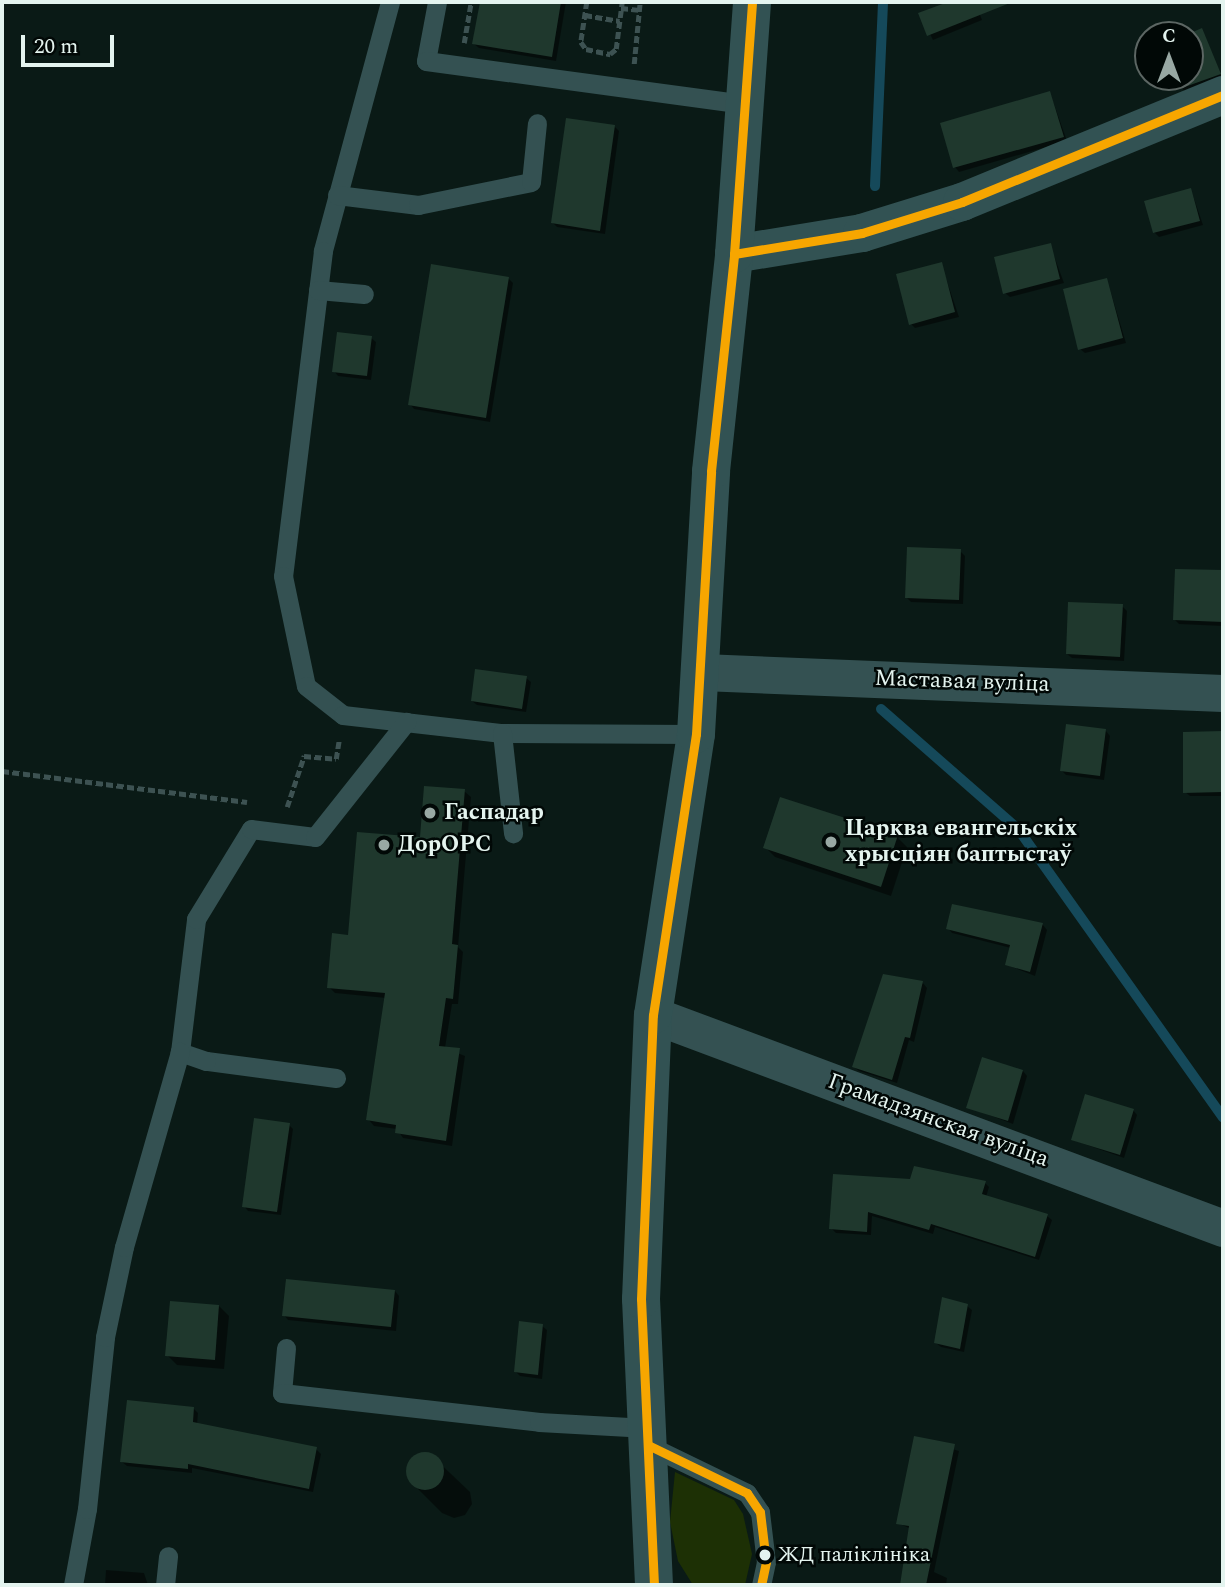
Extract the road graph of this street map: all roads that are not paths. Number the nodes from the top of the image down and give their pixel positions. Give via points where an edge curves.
1 (390, 2) edge
2 (437, 2) edge
3 (752, 2) edge
4 (1223, 95) edge
5 (744, 104) junction
6 (537, 122) dead end
7 (337, 195) junction
8 (734, 254) junction
9 (318, 290) junction
10 (365, 294) dead end
11 (702, 672) junction
12 (1223, 692) edge
13 (406, 722) junction
14 (502, 733) junction
15 (696, 734) junction
16 (513, 833) dead end
17 (653, 1015) junction
18 (180, 1052) junction
19 (336, 1078) dead end
20 (1223, 1228) edge
21 (286, 1348) dead end
22 (647, 1436) junction
23 (168, 1556) dead end
24 (73, 1585) edge
25 (165, 1585) edge
26 (654, 1585) edge
27 (761, 1585) edge

1 - 7 lane
2 - 5 lane via 426,61
3 - 5 street
4 - 8 street via 962,202 862,233
5 - 8 street
6 - 7 lane via 531,182 418,205
7 - 9 lane
8 - 11 street via 711,471
9 - 10 lane
9 - 13 lane via 283,576 306,686 343,715
11 - 12 street, Маставая вуліца
11 - 15 street
13 - 14 lane
13 - 18 lane via 315,837 251,829 196,919
14 - 15 lane
14 - 16 lane
15 - 17 street
17 - 20 street, Грамадзянская вуліца
17 - 22 street via 641,1299
18 - 19 lane via 206,1061
18 - 24 lane via 124,1247 105,1337 87,1508
21 - 22 lane via 282,1393
22 - 26 street
22 - 27 lane via 747,1493 760,1512 766,1562
23 - 25 lane

